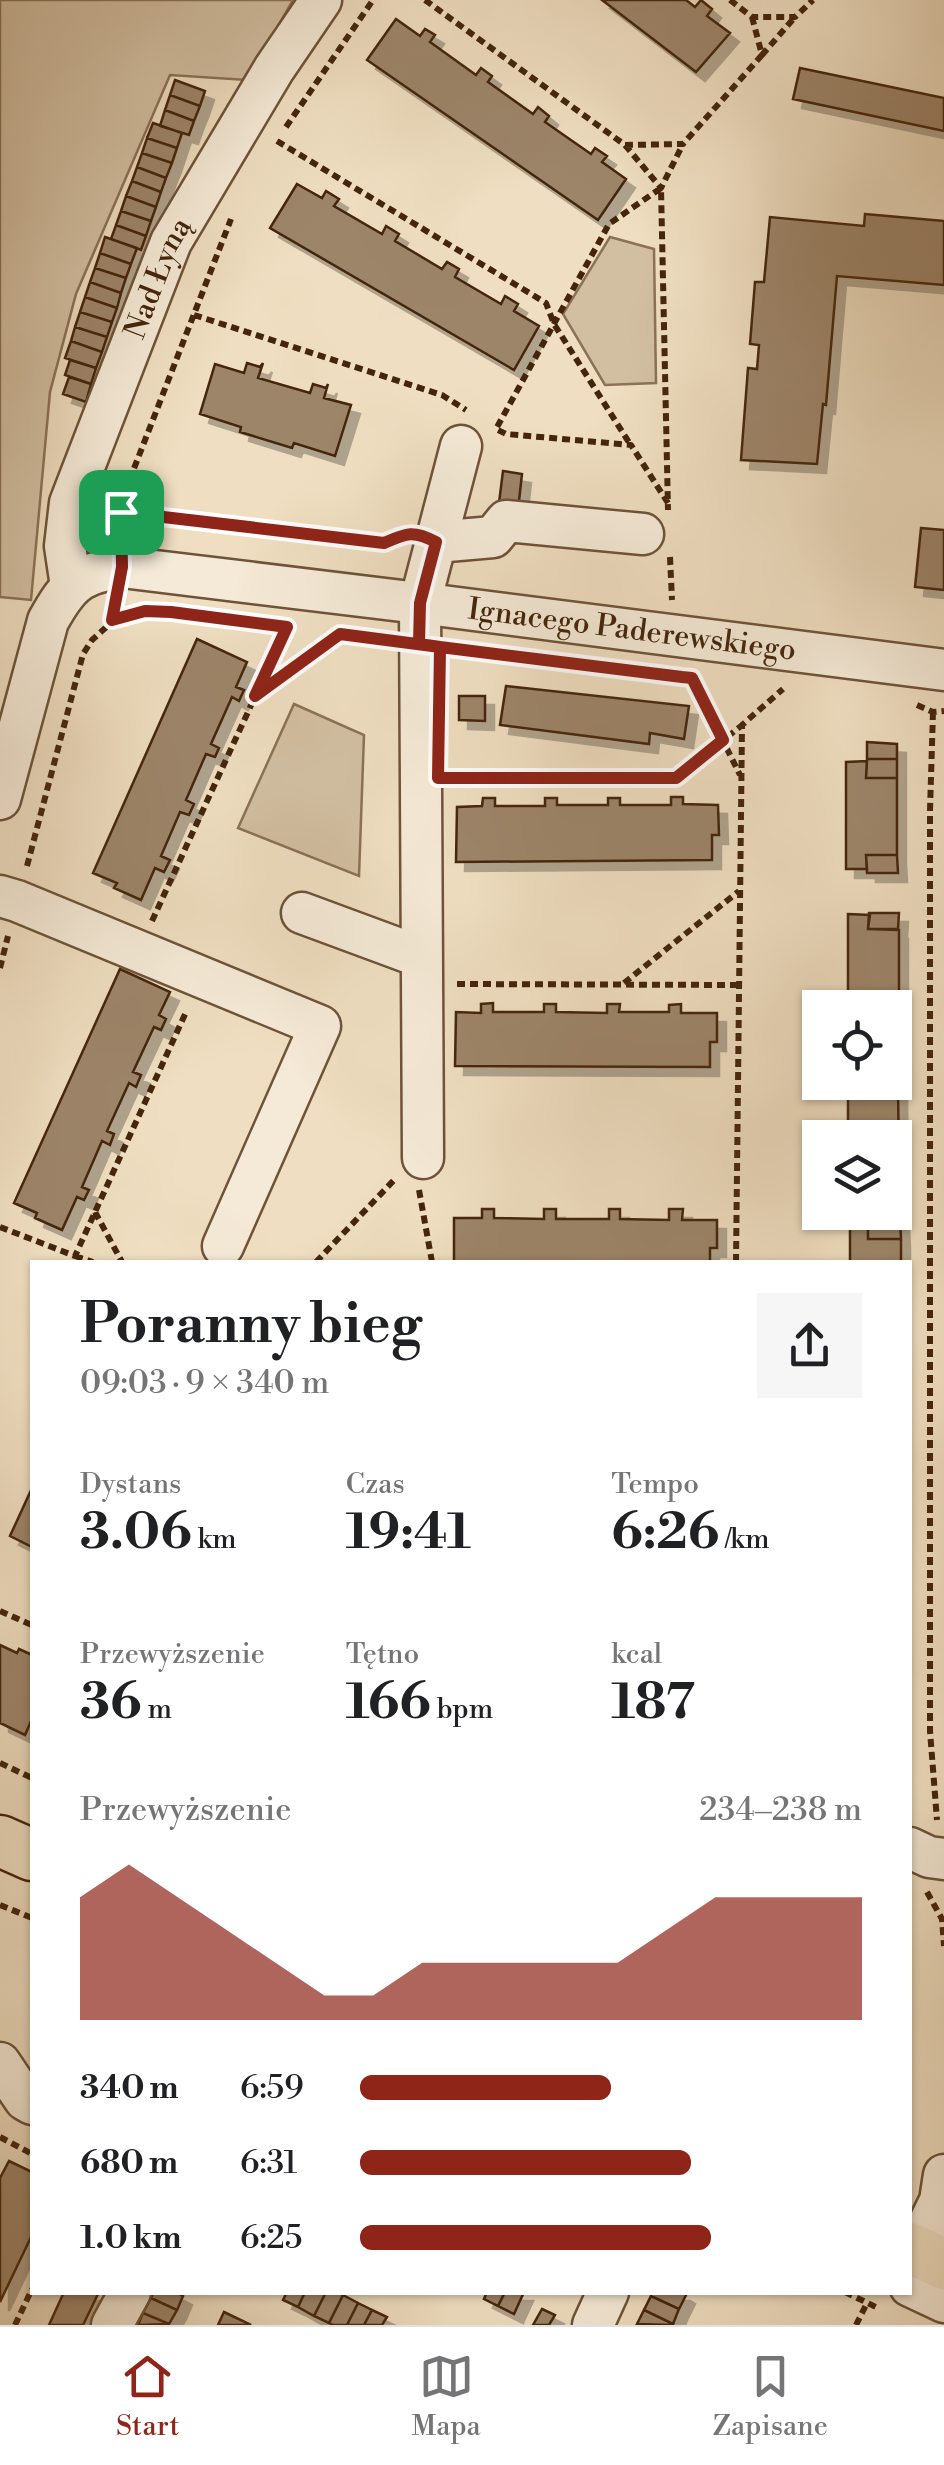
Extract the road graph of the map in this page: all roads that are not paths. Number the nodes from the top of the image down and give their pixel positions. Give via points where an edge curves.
1 (321, 0) edge
2 (477, 427) road end
3 (662, 525) road end
4 (436, 542) junction
5 (72, 586) junction
6 (420, 603) junction
7 (944, 670) edge
8 (0, 799) edge
9 (9, 898) edge
10 (302, 913) dead end
11 (422, 958) junction
12 (416, 1170) road end
13 (222, 1246) dead end
14 (0, 2063) edge
15 (30, 2103) edge
16 (944, 2175) edge
17 (920, 2262) edge
18 (128, 2295) edge
19 (607, 2295) edge
20 (944, 2302) edge
21 (112, 2325) edge
22 (594, 2325) edge

1 - 5 street, Nad Łyną via 171,242 70,503 64,546
2 - 4 street
3 - 4 street via 506,521 493,537
4 - 6 street
5 - 6 street, Ignacego Paderewskiego via 120,551
5 - 8 street via 48,621
6 - 7 street, Ignacego Paderewskiego
6 - 11 street
9 - 13 street via 320,1026
10 - 11 street
11 - 12 street
14 - 15 street
16 - 17 street
17 - 20 street
18 - 21 street
19 - 22 street

